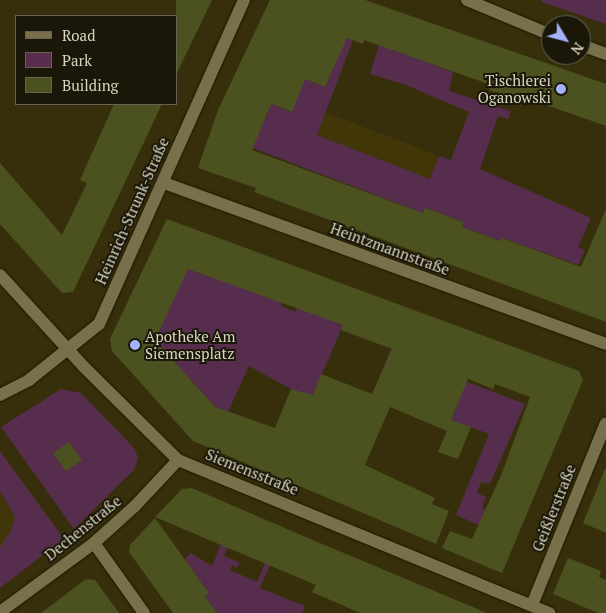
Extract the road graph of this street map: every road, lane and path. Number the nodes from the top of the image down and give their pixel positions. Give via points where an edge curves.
1 (244, 0) edge
2 (467, 0) edge
3 (541, 31) edge
4 (591, 49) edge
5 (606, 54) edge
6 (164, 183) junction
7 (0, 275) edge
8 (606, 344) edge
9 (68, 351) junction
10 (0, 395) edge
11 (606, 423) edge
12 (178, 460) junction
13 (94, 543) junction
14 (532, 605) junction
15 (0, 612) edge
16 (144, 613) edge
17 (550, 613) edge

1 - 6 street, Heinrich-Strunk-Straße via 199,96
2 - 3 street
4 - 5 street
6 - 8 street, Heintzmannstraße
6 - 9 street, Heinrich-Strunk-Straße via 99,324
7 - 9 street, Siemensstraße
9 - 10 street, Heinrich-Strunk-Straße via 28,380
9 - 12 street, Siemensstraße
11 - 14 street, Geißlerstraße
12 - 13 street, Dechenstraße
12 - 14 street, Siemensstraße
13 - 15 street, Dechenstraße
13 - 16 street
14 - 17 street, Siemensstraße

